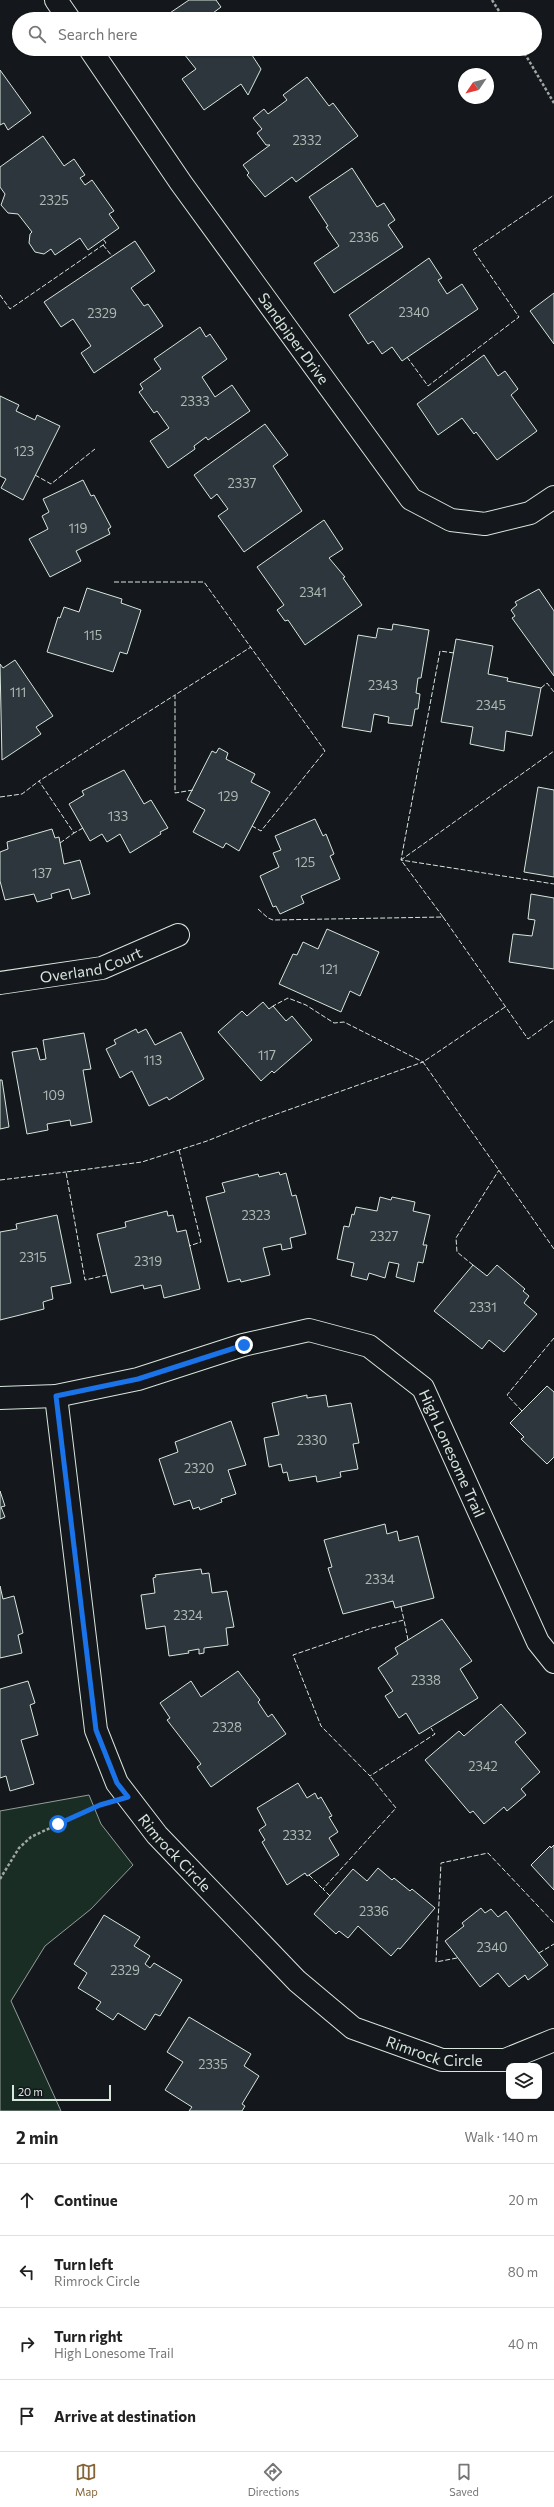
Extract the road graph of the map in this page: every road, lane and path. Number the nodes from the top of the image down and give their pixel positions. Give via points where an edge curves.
1 (56, 0) edge
2 (492, 0) edge
3 (64, 12) edge
4 (500, 12) edge
5 (95, 56) edge
6 (526, 56) edge
7 (554, 103) edge
8 (554, 497) edge
9 (178, 935) dead end
10 (0, 983) edge
11 (56, 1396) junction
12 (0, 1398) edge
13 (554, 1662) edge
14 (128, 1797) junction
15 (0, 1879) edge
16 (554, 2040) edge

1 - 3 street
2 - 4 path
5 - 8 street, Sandpiper Drive via 181,183 411,499 451,520 485,524 530,514
6 - 7 path
9 - 10 street, Overland Court via 102,968
11 - 12 street, High Lonesome Trail
11 - 13 street, High Lonesome Trail via 138,1379 244,1345 310,1330 369,1346 423,1388 538,1642
11 - 14 street, Rimrock Circle via 96,1730 117,1783
14 - 15 path via 100,1805 31,1837 19,1848
14 - 16 street, Rimrock Circle via 157,1835 297,1981 353,2028 442,2060 505,2060

